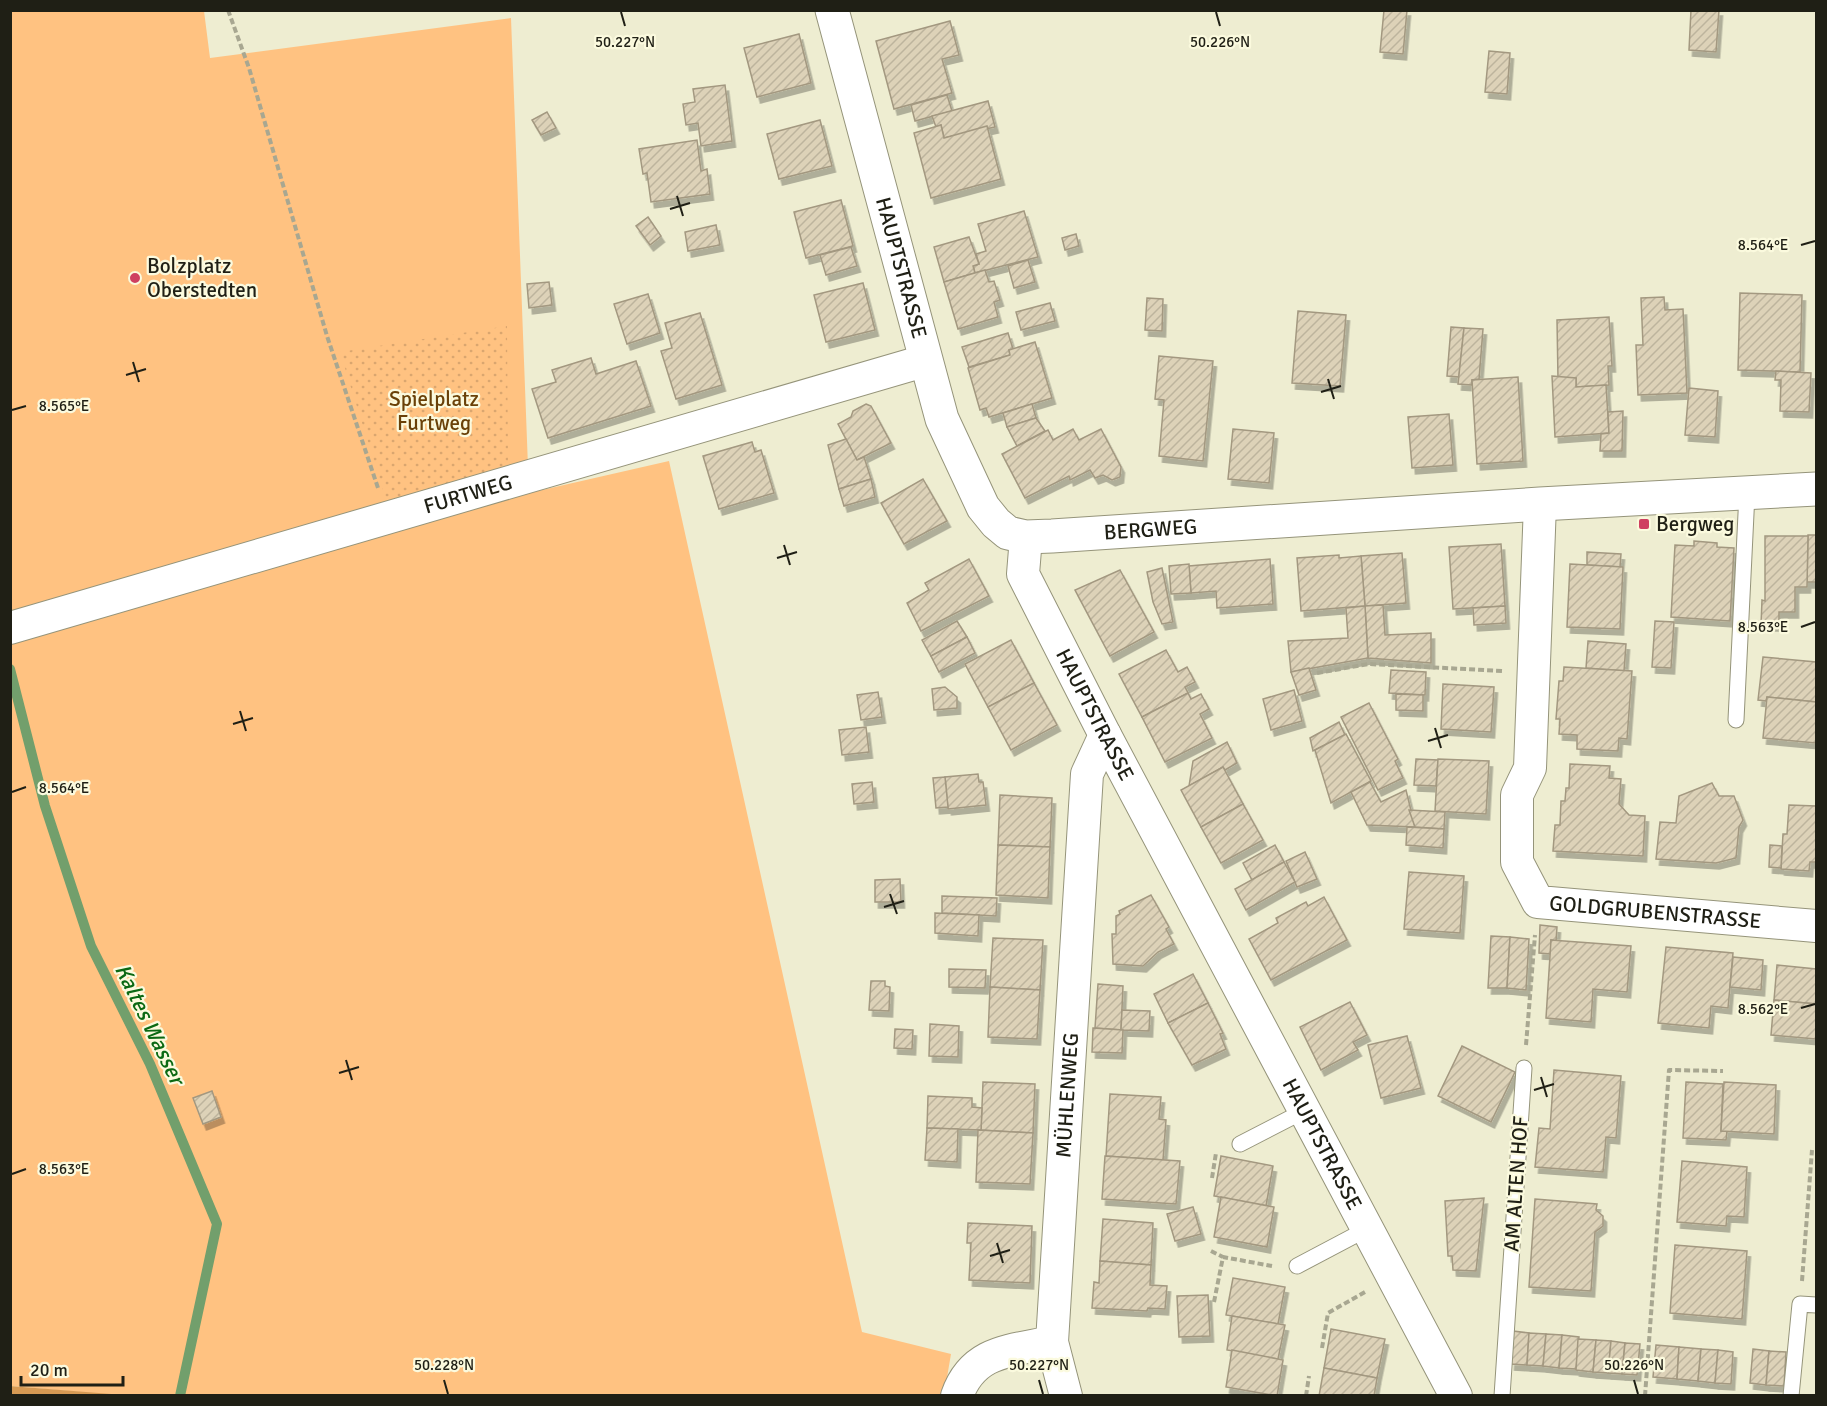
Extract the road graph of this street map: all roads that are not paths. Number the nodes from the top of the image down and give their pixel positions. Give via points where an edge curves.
1 (832, 10) edge
2 (924, 361) junction
3 (1816, 489) edge
4 (1747, 493) junction
5 (1540, 504) junction
6 (1026, 537) junction
7 (10, 628) edge
8 (1736, 720) dead end
9 (1105, 735) junction
10 (1816, 926) edge
11 (1524, 1068) road end
12 (1304, 1111) junction
13 (1240, 1144) dead end
14 (1366, 1229) junction
15 (1298, 1266) road end
16 (1816, 1305) edge
17 (1052, 1342) junction
18 (957, 1395) edge
19 (1066, 1395) edge
20 (1456, 1395) edge
21 (1502, 1395) edge
22 (1791, 1395) edge

1 - 2 street, HAUPTSTRASSE
2 - 6 street, HAUPTSTRASSE via 942,418 983,507 1008,533
2 - 7 street, FURTWEG
3 - 4 street, BERGWEG
4 - 5 street, BERGWEG
4 - 8 lane
5 - 6 street, BERGWEG
5 - 10 street, GOLDGRUBENSTRASSE via 1530,768 1517,795 1517,862 1538,902
6 - 9 street, HAUPTSTRASSE via 1023,574
9 - 12 street, HAUPTSTRASSE
9 - 17 street, MÜHLENWEG via 1087,774
11 - 21 lane, AM ALTEN HOF
12 - 13 lane
12 - 14 street, HAUPTSTRASSE
14 - 15 lane
14 - 20 street, HAUPTSTRASSE
16 - 22 lane via 1800,1304
17 - 18 street via 985,1358 973,1367
17 - 19 street, MÜHLENWEG

